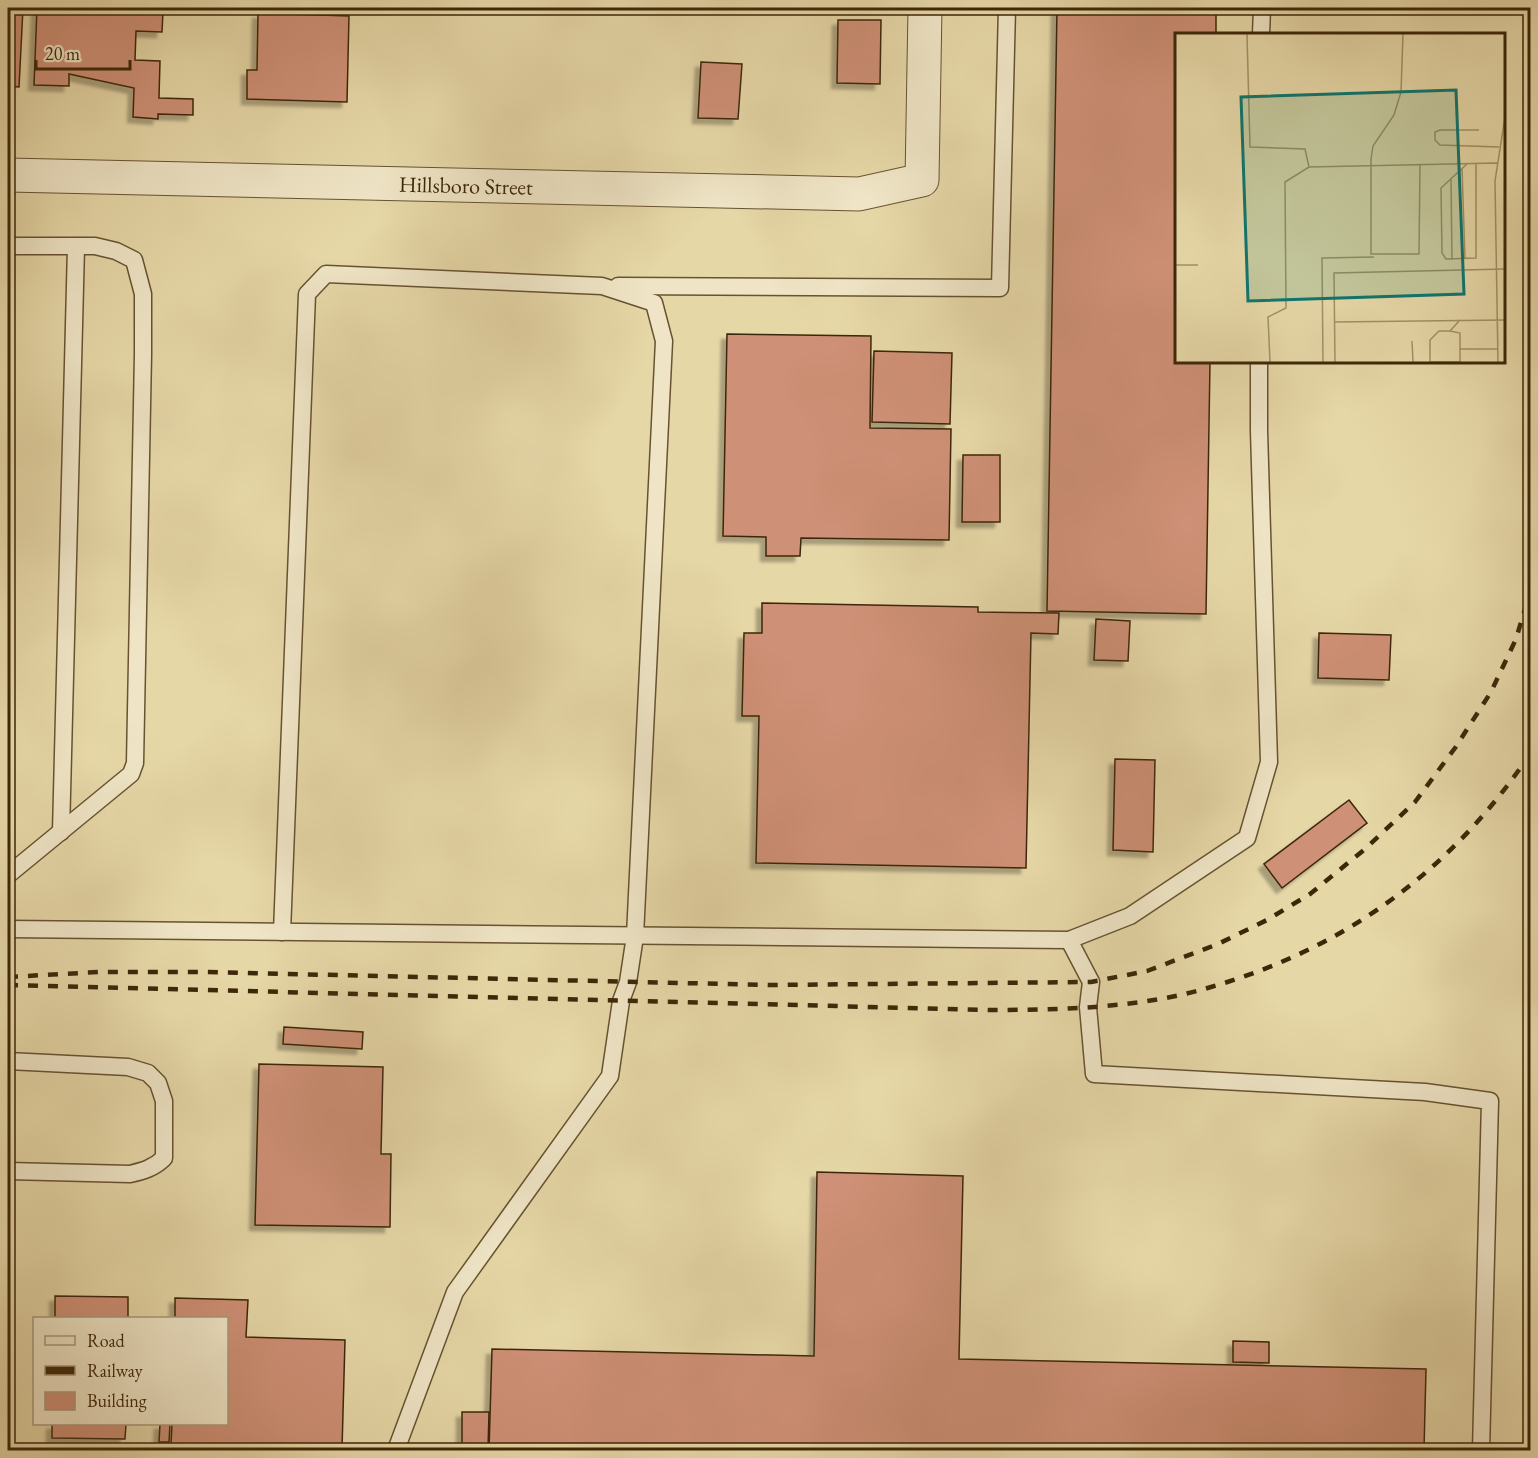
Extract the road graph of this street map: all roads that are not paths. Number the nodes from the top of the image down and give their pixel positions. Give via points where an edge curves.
1 (925, 8) edge
2 (1007, 8) edge
3 (1262, 8) edge
4 (1262, 33) edge
5 (8, 175) edge
6 (8, 246) edge
7 (76, 247) junction
8 (602, 286) junction
9 (1259, 363) edge
10 (61, 832) junction
11 (8, 875) edge
12 (8, 929) edge
13 (282, 932) junction
14 (635, 936) junction
15 (1069, 940) junction
16 (8, 1061) edge
17 (8, 1171) edge
18 (396, 1450) edge
19 (1481, 1450) edge

1 - 5 street, Hillsboro Street via 922,180 859,194
2 - 8 lane via 1000,288
3 - 4 lane
6 - 7 lane
7 - 10 lane
7 - 10 lane via 95,246 134,260 143,294 135,763 131,774
8 - 13 lane via 326,274 307,294
8 - 14 lane via 654,303 663,341
9 - 15 lane via 1269,762 1247,838 1130,916
10 - 11 lane
12 - 13 lane
13 - 14 lane
14 - 15 lane
14 - 18 lane via 610,1076 455,1292
15 - 19 lane via 1091,982 1088,1007 1094,1074 1425,1092 1490,1101
16 - 17 lane via 128,1067 148,1073 158,1083 164,1101 164,1158 146,1170 130,1174

